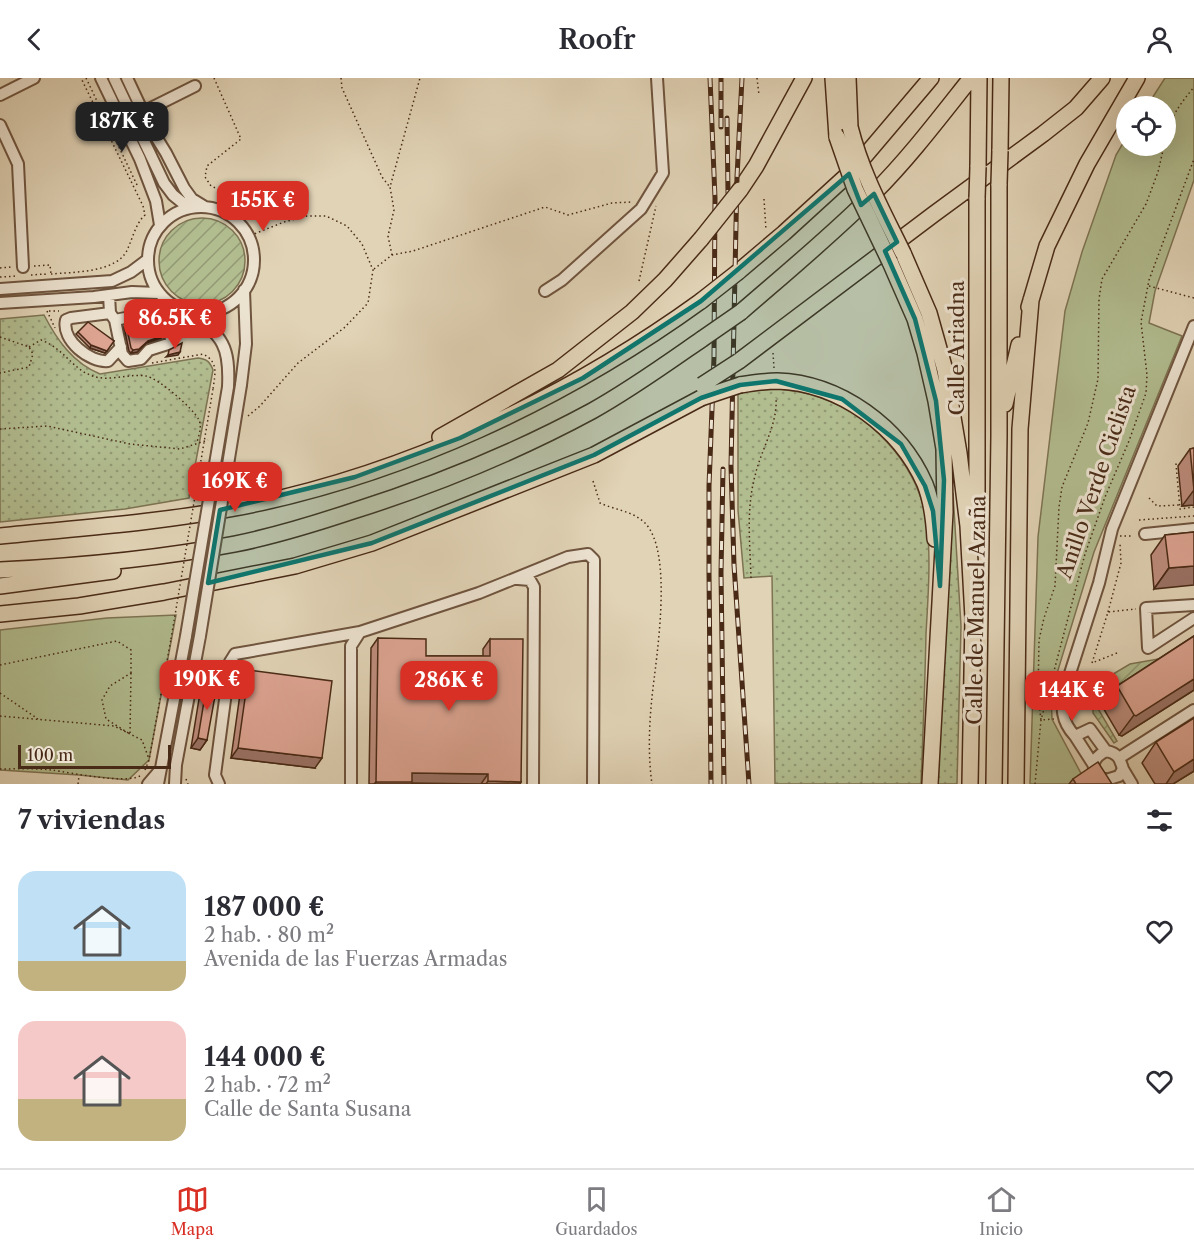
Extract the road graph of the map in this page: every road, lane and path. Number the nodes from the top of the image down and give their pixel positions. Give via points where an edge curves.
1 (34, 78) edge
2 (81, 78) edge
3 (86, 78) edge
4 (101, 78) edge
5 (114, 78) edge
6 (127, 78) edge
7 (214, 78) edge
8 (341, 78) edge
9 (420, 78) edge
10 (657, 78) edge
11 (757, 78) edge
12 (804, 78) edge
13 (833, 78) edge
14 (848, 78) edge
15 (931, 78) edge
16 (971, 78) edge
17 (979, 78) edge
18 (1001, 78) edge
19 (1102, 78) edge
20 (1137, 78) edge
21 (195, 86) dead end
22 (1194, 87) edge
23 (0, 95) edge
24 (759, 95) dead end
25 (1176, 111) edge
26 (143, 112) junction
27 (0, 125) edge
28 (1162, 156) edge
29 (1194, 159) edge
30 (658, 181) junction
31 (164, 183) junction
32 (390, 187) junction
33 (140, 190) dead end
34 (764, 199) dead end
35 (645, 202) junction
36 (205, 207) junction
37 (189, 208) junction
38 (173, 214) junction
39 (303, 217) dead end
40 (160, 225) junction
41 (766, 230) dead end
42 (392, 255) junction
43 (147, 260) junction
44 (23, 267) dead end
45 (373, 270) dead end
46 (51, 274) dead end
47 (639, 281) dead end
48 (1148, 286) junction
49 (0, 289) edge
50 (244, 290) junction
51 (545, 291) dead end
52 (158, 293) junction
53 (109, 295) junction
54 (1194, 298) edge
55 (1031, 300) junction
56 (0, 303) edge
57 (173, 305) junction
58 (191, 312) junction
59 (112, 316) junction
60 (170, 324) junction
61 (1194, 326) edge
62 (0, 337) edge
63 (29, 347) junction
64 (121, 347) junction
65 (773, 353) dead end
66 (774, 369) dead end
67 (0, 373) edge
68 (213, 389) dead end
69 (701, 391) junction
70 (776, 397) dead end
71 (999, 436) junction
72 (197, 443) dead end
73 (505, 454) junction
74 (398, 462) junction
75 (1185, 463) dead end
76 (592, 481) dead end
77 (1149, 498) dead end
78 (1180, 505) junction
79 (1194, 507) edge
80 (1194, 516) edge
81 (1139, 520) dead end
82 (1194, 529) edge
83 (1144, 534) joint
84 (0, 536) edge
85 (0, 570) edge
86 (751, 578) dead end
87 (515, 579) junction
88 (0, 586) edge
89 (940, 586) junction
90 (1194, 605) edge
91 (1146, 608) junction
92 (1107, 612) junction
93 (0, 614) edge
94 (973, 618) junction
95 (1194, 618) edge
96 (360, 632) junction
97 (1117, 653) dead end
98 (0, 664) edge
99 (131, 673) junction
100 (0, 693) edge
101 (1194, 710) edge
102 (0, 716) edge
103 (1062, 716) junction
104 (39, 720) junction
105 (1041, 720) junction
106 (130, 734) junction
107 (1075, 736) junction
108 (1106, 752) junction
109 (1119, 758) junction
110 (149, 760) junction
111 (1093, 765) junction
112 (162, 768) junction
113 (0, 769) edge
114 (1123, 769) junction
115 (79, 775) junction
116 (1101, 781) edge
117 (78, 784) edge
118 (148, 784) edge
119 (158, 784) edge
120 (174, 784) edge
121 (219, 784) edge
122 (351, 784) edge
123 (532, 784) edge
124 (593, 784) edge
125 (652, 784) edge
126 (930, 784) edge
127 (970, 784) edge
128 (994, 784) edge
129 (1016, 784) edge
130 (1035, 784) edge
131 (1132, 784) edge

1 - 23 street
2 - 46 path via 145,215 126,253 117,262
3 - 33 path
4 - 40 street via 140,159 156,201
5 - 31 street
6 - 26 street
7 - 39 path via 241,139 207,166 205,177 211,186 266,210 300,202
8 - 32 path via 382,177
9 - 32 path
10 - 30 street via 663,173
11 - 24 path
12 - 74 highway, bridge via 740,190 665,280 632,312 558,370
13 - 89 highway, bridge via 837,136 855,189 915,319 938,411 945,491
14 - 94 highway, bridge via 850,127 858,158 928,313 945,370 968,526
15 - 74 highway, bridge via 853,170 701,301 583,378 522,410
16 - 73 highway, bridge via 874,193 741,312 592,411
17 - 94 highway, Calle Ariadna, bridge via 977,587
18 - 71 highway, Calle Ariadna, bridge
19 - 69 highway, bridge via 1076,108 1043,134
20 - 55 highway via 1087,164 1047,246
21 - 26 street
22 - 25 path
26 - 36 street via 188,194
27 - 44 street via 18,164
28 - 105 path via 1146,204 1102,279 1098,380 1088,423 1062,487 1055,586 1039,640
29 - 48 path, Anillo Verde Ciclista
30 - 35 street
30 - 47 path via 658,198
31 - 37 street
31 - 38 street
32 - 42 path via 394,210 388,236
34 - 41 path
35 - 42 path via 612,203 568,215 545,207
35 - 51 street via 562,280
36 - 37 street
36 - 50 street via 231,216 249,236 254,264
37 - 38 street
38 - 40 street
40 - 43 street via 148,248
42 - 45 path
43 - 49 street via 112,281
43 - 52 street
48 - 54 path
48 - 105 path, Anillo Verde Ciclista via 1141,322 1146,393 1085,554
50 - 58 street via 221,309
50 - 120 street, bridge via 246,344 241,385
52 - 53 street
52 - 57 street
53 - 56 street
53 - 59 street
55 - 71 highway
55 - 129 highway via 1020,429
57 - 58 street
57 - 60 street
58 - 112 street, bridge via 214,330 225,347 228,387
59 - 60 street via 154,317
59 - 64 street
59 - 64 street via 71,318 66,320 65,332 100,362 108,361
60 - 64 street via 171,343 149,350 141,359 125,360
61 - 103 street via 1112,529 1065,689
62 - 63 path
63 - 67 path via 33,354 29,367
63 - 72 path via 41,340 52,344 91,376 102,379 137,375 158,380 200,421
65 - 66 path
68 - 110 path, bridge
69 - 89 highway, bridge via 776,381 798,383 856,407 883,426 901,444 925,486 933,511
69 - 93 highway via 518,485 372,543 295,566 154,594
70 - 86 path via 775,419 750,502
71 - 128 highway, Calle de Manuel Azaña
73 - 85 highway via 375,504 245,541 136,559
73 - 88 highway via 437,490 311,534 235,552
74 - 84 highway via 274,500 234,508 161,520
75 - 78 path via 1176,464
76 - 125 path via 600,503 639,519 658,547 662,616 652,699
77 - 78 path via 1157,506
78 - 79 path via 1180,509
80 - 81 path
82 - 83 street
83 - 92 path via 1119,536 1121,563
87 - 96 street
87 - 123 street via 530,580 534,587
87 - 124 street via 568,557 588,554 594,560
89 - 126 highway
90 - 91 street
91 - 92 path
91 - 95 street via 1148,648
92 - 97 path via 1092,663
94 - 127 highway, Calle de Manuel Azaña
96 - 121 street via 236,654 228,673 215,775
96 - 122 street via 351,646
98 - 99 path via 117,641 131,650
99 - 106 path
99 - 106 path via 110,686 102,700 106,719
100 - 104 path
101 - 109 street
102 - 104 path
103 - 105 path
103 - 107 street
104 - 106 path via 114,726
105 - 130 path, Anillo Verde Ciclista
106 - 110 path via 142,740
107 - 108 street via 1090,729
107 - 111 street
108 - 109 street
108 - 111 street via 1097,756
109 - 114 street
110 - 115 path via 136,780
111 - 116 street
112 - 118 street
112 - 119 street
113 - 115 path
114 - 116 street via 1112,780
114 - 131 street
115 - 117 path

